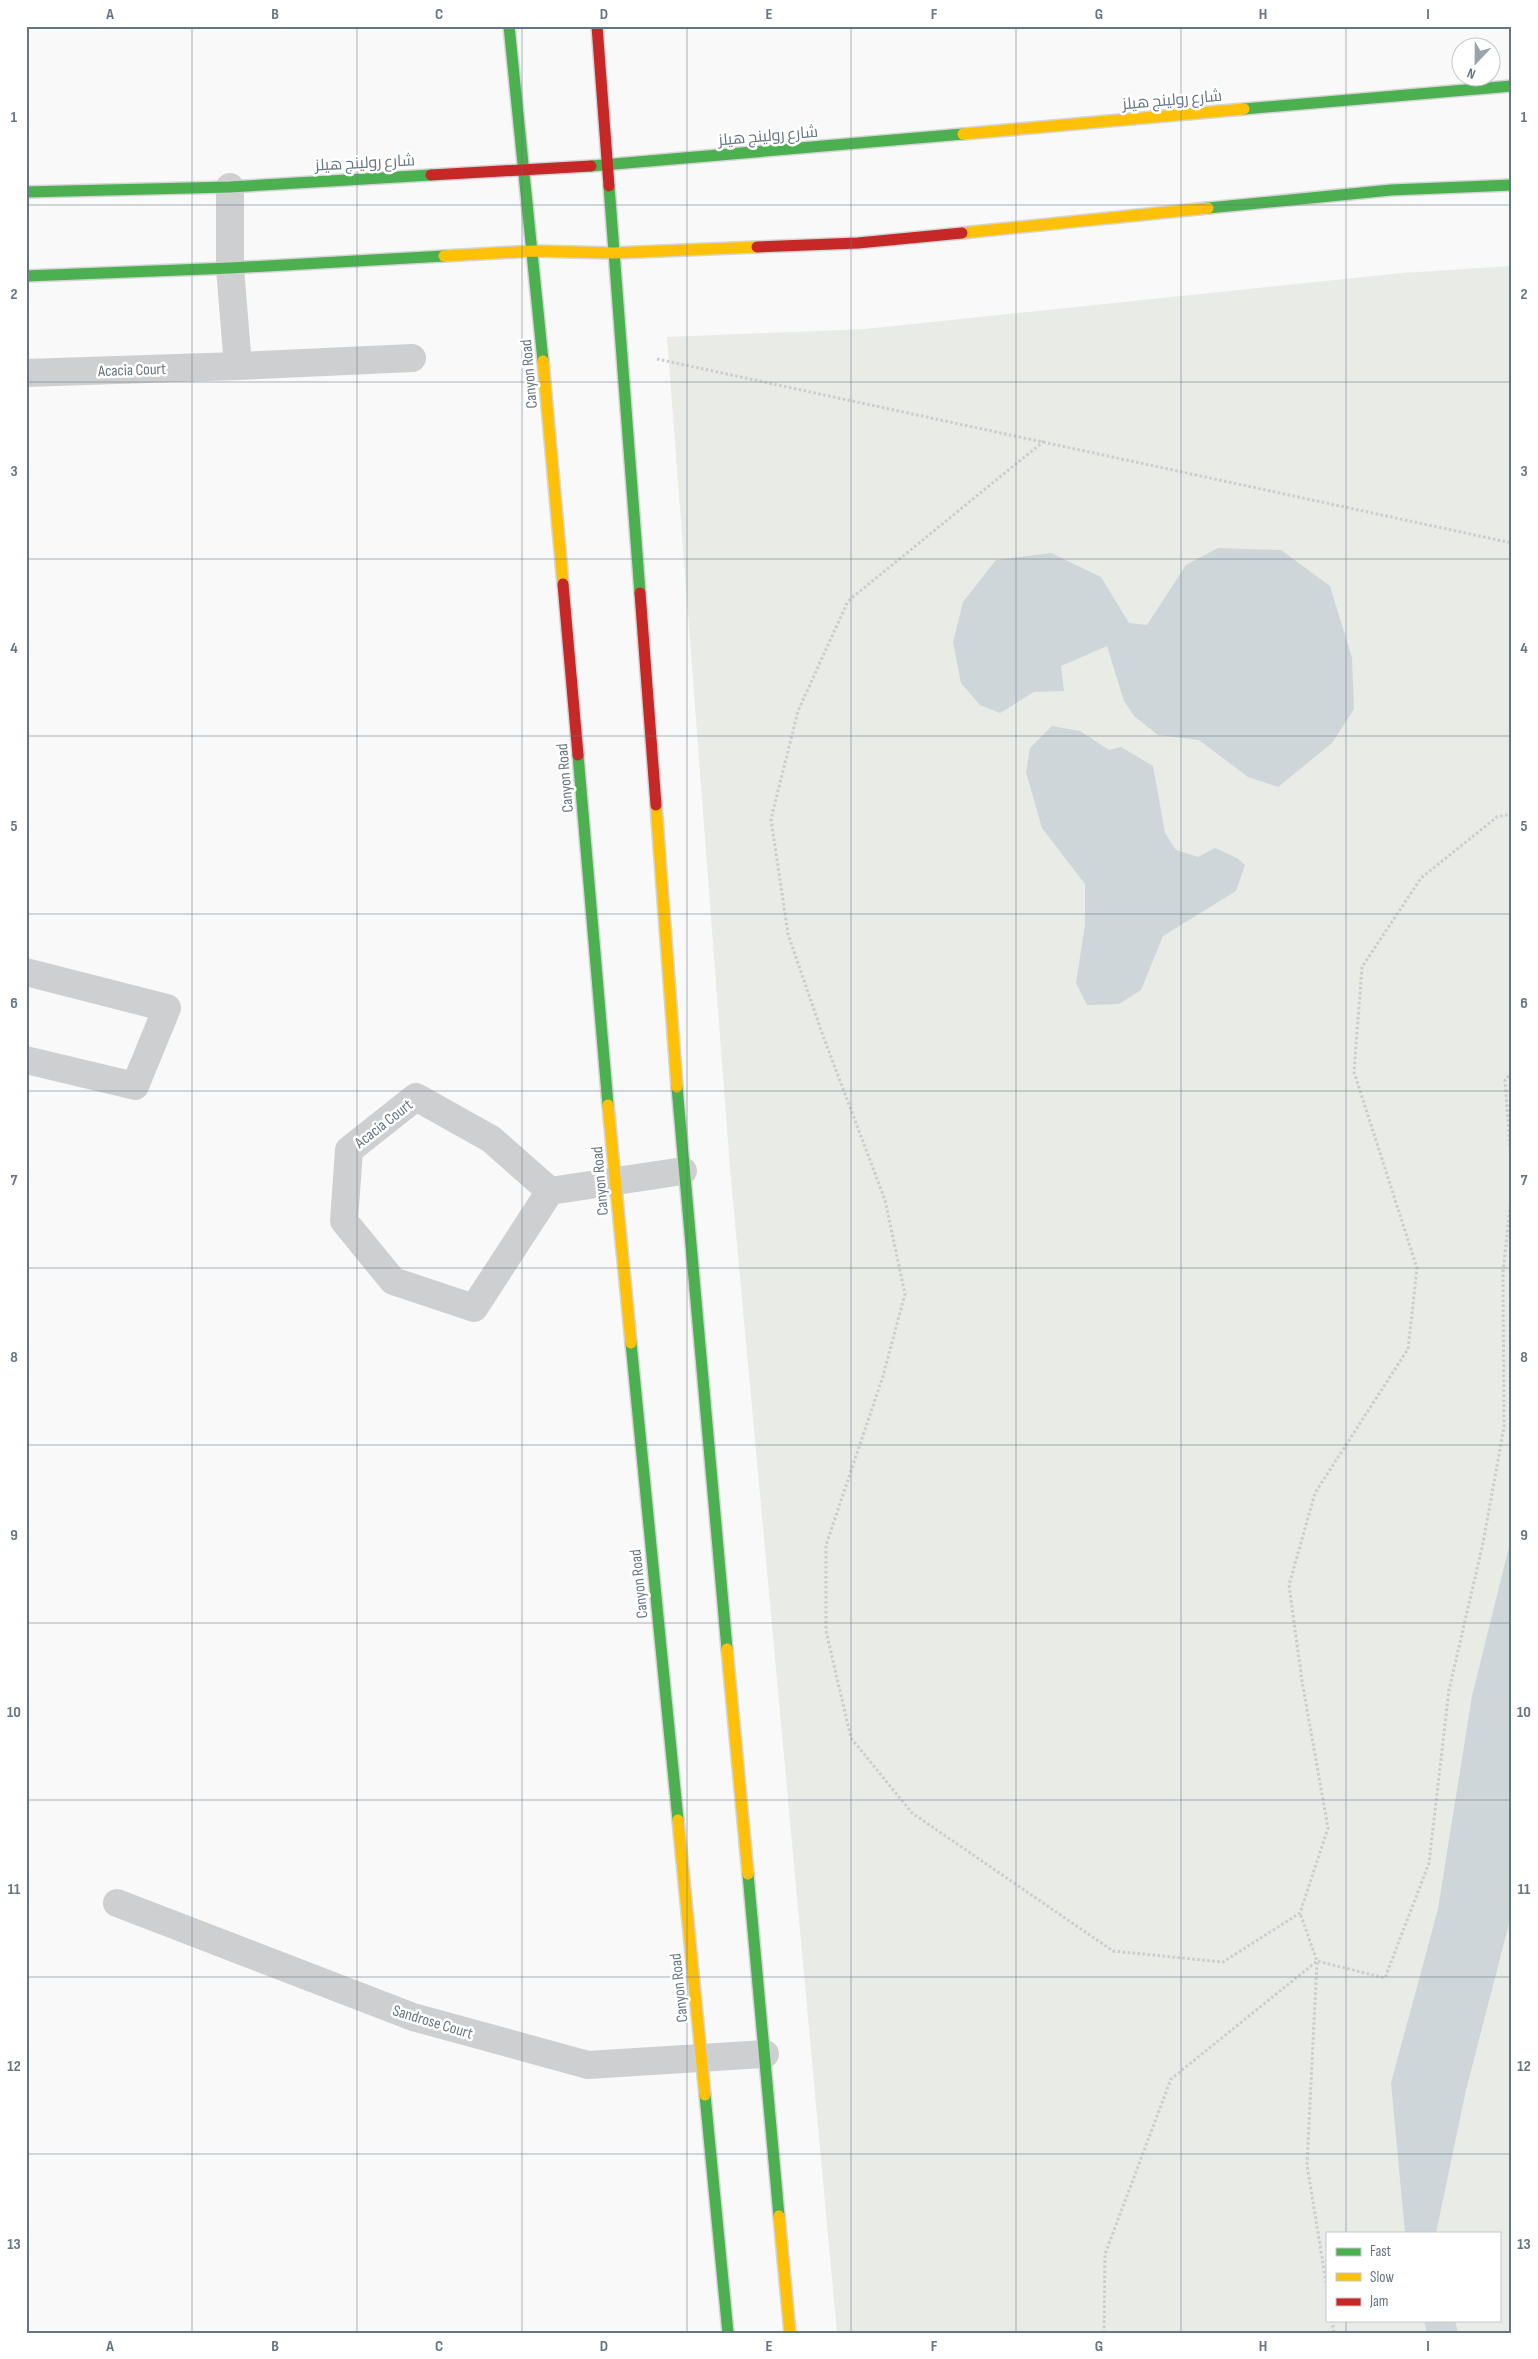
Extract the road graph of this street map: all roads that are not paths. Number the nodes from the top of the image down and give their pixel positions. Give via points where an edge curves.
1 (509, 26) edge
2 (598, 26) edge
3 (1512, 86) edge
4 (608, 165) junction
5 (524, 169) junction
6 (1512, 185) edge
7 (230, 187) junction
8 (26, 192) edge
9 (533, 251) junction
10 (614, 253) junction
11 (230, 268) junction
12 (26, 276) edge
13 (412, 358) dead end
14 (238, 366) junction
15 (26, 372) edge
16 (26, 972) edge
17 (26, 1060) edge
18 (683, 1171) junction
19 (615, 1181) junction
20 (550, 1191) junction
21 (117, 1903) dead end
22 (765, 2054) junction
23 (701, 2058) junction
24 (728, 2333) edge
25 (790, 2333) edge

1 - 5 main road, Canyon Road
2 - 4 main road
3 - 4 main road, شارع رولينج هيلز
4 - 5 main road, شارع رولينج هيلز
4 - 10 main road
5 - 7 main road, شارع رولينج هيلز
5 - 9 main road, Canyon Road
6 - 10 main road via 1381,191 858,243
7 - 8 main road, شارع رولينج هيلز
7 - 11 street
9 - 10 main road
9 - 11 main road
9 - 19 main road, Canyon Road
10 - 18 main road
11 - 12 main road
11 - 14 street
13 - 14 street, Acacia Court
14 - 15 street, Acacia Court
16 - 17 street via 167,1008 135,1086
18 - 19 street
18 - 22 main road
19 - 20 street
19 - 23 main road, Canyon Road
20 - 20 street, Acacia Court via 490,1139 416,1097 349,1150 344,1221 393,1281 474,1308
21 - 23 street, Sandrose Court via 413,2017 588,2065
22 - 23 street, Sandrose Court
22 - 25 main road
23 - 24 main road, Canyon Road

